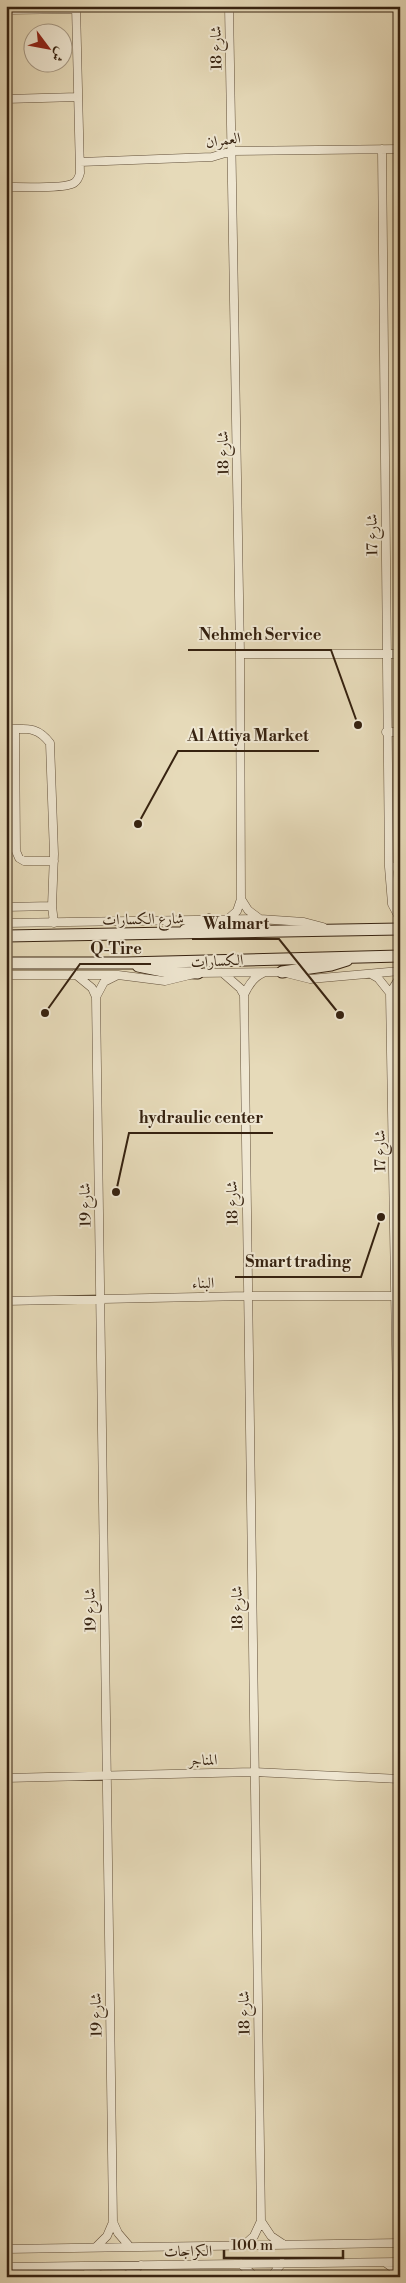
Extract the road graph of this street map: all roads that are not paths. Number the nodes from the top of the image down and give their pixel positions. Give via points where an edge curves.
1 (229, 6) edge
2 (76, 8) edge
3 (6, 10) edge
4 (78, 97) junction
5 (6, 99) edge
6 (382, 149) junction
7 (400, 149) edge
8 (232, 151) junction
9 (80, 162) junction
10 (6, 187) edge
11 (240, 654) junction
12 (387, 654) junction
13 (400, 654) edge
14 (10, 729) edge
15 (386, 732) junction
16 (400, 732) edge
17 (54, 861) junction
18 (400, 866) edge
19 (389, 867) junction
20 (242, 899) junction
21 (52, 906) junction
22 (6, 907) edge
23 (260, 919) junction
24 (400, 919) edge
25 (209, 920) junction
26 (228, 920) junction
27 (6, 923) edge
28 (54, 923) junction
29 (400, 929) edge
30 (332, 930) junction
31 (176, 933) junction
32 (6, 936) edge
33 (358, 956) junction
34 (400, 956) edge
35 (6, 963) edge
36 (126, 963) junction
37 (264, 972) junction
38 (282, 972) junction
39 (400, 972) edge
40 (198, 973) junction
41 (75, 974) junction
42 (224, 974) junction
43 (370, 974) junction
44 (118, 975) junction
45 (7, 976) edge
46 (400, 977) edge
47 (390, 993) junction
48 (244, 995) junction
49 (96, 997) junction
50 (246, 1296) junction
51 (398, 1296) edge
52 (100, 1298) junction
53 (6, 1301) edge
54 (400, 1578) edge
55 (253, 1772) junction
56 (106, 1777) junction
57 (6, 1778) edge
58 (400, 1779) edge
59 (261, 2221) junction
60 (113, 2222) junction
61 (400, 2236) edge
62 (396, 2243) edge
63 (286, 2245) junction
64 (244, 2246) junction
65 (96, 2247) junction
66 (130, 2247) junction
67 (6, 2249) edge
68 (384, 2262) junction
69 (400, 2262) edge
70 (282, 2263) junction
71 (241, 2264) junction
72 (141, 2265) junction
73 (84, 2266) junction
74 (6, 2267) edge
75 (400, 2273) edge
76 (103, 2277) edge
77 (124, 2277) edge
78 (255, 2277) edge
79 (271, 2277) edge

1 - 8 street, شارع 18
2 - 3 street
2 - 4 street
4 - 5 street
4 - 9 street
6 - 7 street, العمران
6 - 8 street, العمران
6 - 12 street, شارع 17
8 - 9 street, العمران via 212,157
8 - 11 street, شارع 18
9 - 10 street via 80,173 73,184
11 - 12 street
11 - 20 street, شارع 18
12 - 13 street
12 - 15 street, شارع 17
14 - 17 street via 36,730 43,733 50,743
14 - 17 street via 16,851 24,861
15 - 16 street
15 - 19 street, شارع 17
17 - 21 street
18 - 19 street
19 - 24 street, شارع 17 via 392,904
20 - 23 street via 248,910
20 - 26 street
21 - 22 street
21 - 28 street
23 - 26 street
23 - 30 street via 304,922
25 - 26 street
25 - 28 street
25 - 31 street
27 - 28 street
29 - 30 street, شارع الكسارات
30 - 31 street, شارع الكسارات
31 - 32 street, شارع الكسارات
33 - 34 street
33 - 36 street
33 - 38 street via 331,965
35 - 36 street
36 - 40 street via 146,969
37 - 38 street, الكسارات
37 - 42 street, الكسارات
37 - 48 street via 248,986
38 - 43 street, الكسارات via 310,979
39 - 43 street, الكسارات
40 - 42 street, الكسارات
40 - 44 street, الكسارات via 165,981
41 - 44 street, الكسارات
41 - 45 street, الكسارات
41 - 49 street via 92,988
42 - 48 street
43 - 47 street via 378,978
44 - 49 street via 104,982
46 - 47 street
47 - 51 street, شارع 17
48 - 50 street, شارع 18
49 - 52 street, شارع 19
50 - 51 street, البناء
50 - 52 street, البناء
50 - 55 street, شارع 18
51 - 54 street, شارع 17
52 - 53 street, البناء
52 - 56 street, شارع 19
55 - 56 street, المناجر
55 - 58 street, المناجر
55 - 59 street, شارع 18
56 - 57 street, المناجر
56 - 60 street, شارع 19
59 - 63 street via 270,2236
59 - 64 street via 254,2236
60 - 65 street via 107,2236
60 - 66 street
61 - 62 street
62 - 63 street, الكراجات
63 - 64 street, الكراجات
64 - 66 street, الكراجات
65 - 66 street, الكراجات
65 - 67 street, الكراجات
68 - 69 street, الكراجات
68 - 70 street, الكراجات
68 - 75 street
70 - 71 street, الكراجات
70 - 79 street
71 - 72 street, الكراجات
71 - 78 street
72 - 73 street, الكراجات
72 - 77 street
73 - 74 street, الكراجات
73 - 76 street

